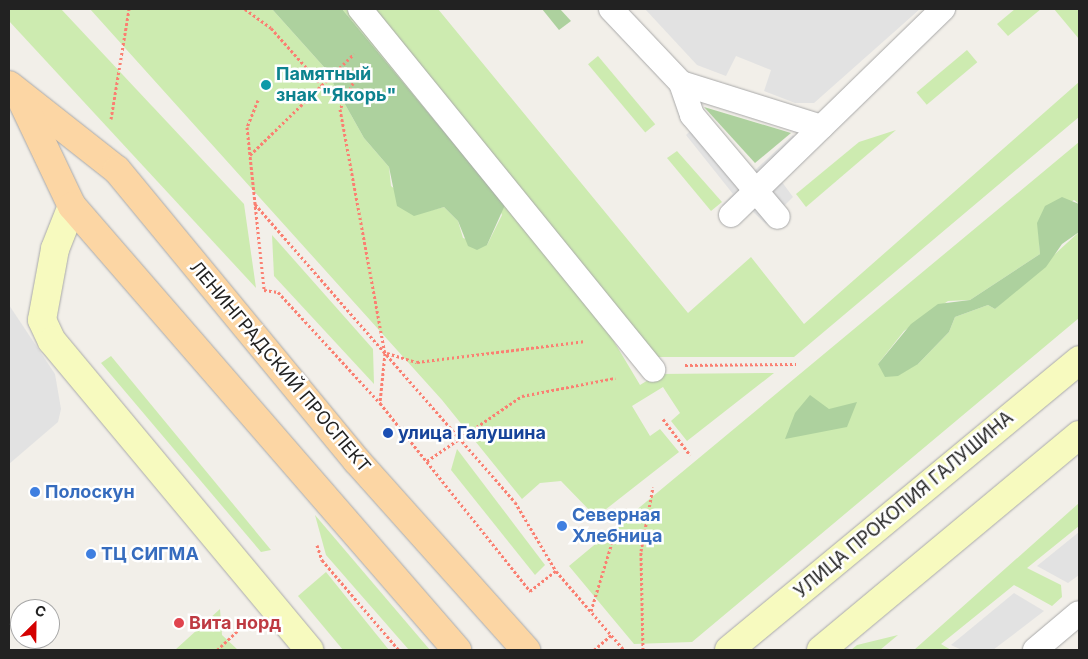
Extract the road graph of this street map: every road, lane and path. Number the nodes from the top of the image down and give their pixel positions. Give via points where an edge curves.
1 (129, 9) edge
2 (245, 9) edge
3 (360, 9) edge
4 (611, 9) edge
5 (943, 9) edge
6 (378, 31) junction
7 (681, 83) junction
8 (322, 85) junction
9 (15, 92) edge
10 (258, 100) dead end
11 (821, 127) junction
12 (110, 130) dead end
13 (250, 155) junction
14 (756, 190) junction
15 (255, 204) junction
16 (72, 206) junction
17 (731, 215) dead end
18 (778, 218) dead end
19 (626, 337) junction
20 (385, 353) junction
21 (1079, 360) edge
22 (796, 364) dead end
23 (653, 370) junction
24 (380, 403) junction
25 (663, 419) dead end
26 (1079, 435) edge
27 (460, 437) junction
28 (690, 455) dead end
29 (427, 462) junction
30 (653, 487) dead end
31 (620, 516) dead end
32 (556, 571) junction
33 (591, 611) junction
34 (1079, 613) edge
35 (246, 623) dead end
36 (611, 635) junction
37 (217, 650) edge
38 (309, 650) edge
39 (457, 650) edge
40 (526, 650) edge
41 (594, 650) edge
42 (624, 650) edge
43 (643, 650) edge
44 (729, 650) edge
45 (821, 650) edge
46 (1035, 650) edge

1 - 12 path
2 - 8 path via 271,28
3 - 6 lane
4 - 7 lane
5 - 11 lane
6 - 8 path
6 - 19 lane
6 - 20 path via 340,109
7 - 11 lane
7 - 14 lane via 692,115
8 - 13 path
9 - 16 main road, ЛЕНИНГРАДСКИЙ ПРОСПЕКТ
9 - 40 main road, ЛЕНИНГРАДСКИЙ ПРОСПЕКТ via 117,170 357,461
10 - 13 path via 247,127
11 - 14 lane
13 - 15 path
14 - 17 lane
14 - 18 lane
15 - 20 path
15 - 24 path via 264,290 278,292
16 - 38 main road via 56,248 42,320 52,341
16 - 39 main road, ЛЕНИНГРАДСКИЙ ПРОСПЕКТ
19 - 20 path via 417,362
19 - 23 lane
20 - 24 path
20 - 27 path
21 - 44 main road, УЛИЦА ПРОКОПИЯ ГАЛУШИНА
22 - 23 path via 670,365
23 - 27 path via 522,396
24 - 29 path
25 - 28 path
26 - 45 main road
27 - 29 path
27 - 32 path via 515,502
29 - 32 path via 530,591
30 - 43 path via 641,551
31 - 33 path
32 - 33 path
33 - 36 path
34 - 46 lane
35 - 37 path
36 - 41 path
36 - 42 path

